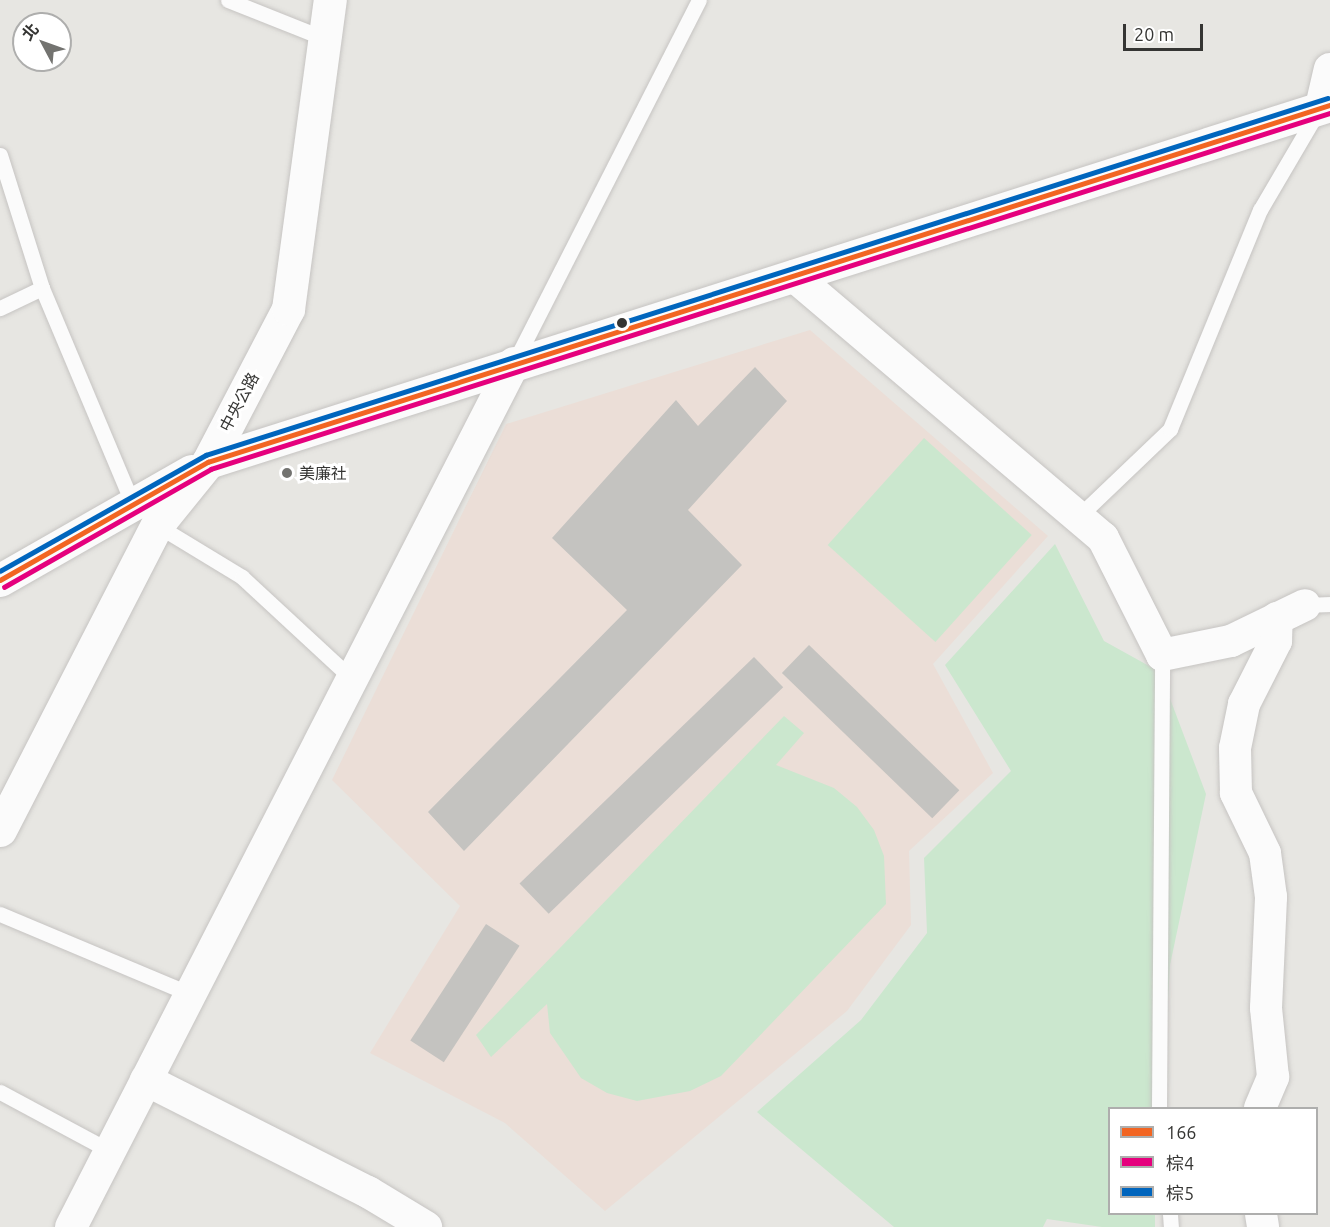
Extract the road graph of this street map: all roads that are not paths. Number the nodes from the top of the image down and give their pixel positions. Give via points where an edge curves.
1 (228, 0) edge
2 (330, 0) edge
3 (699, 0) edge
4 (326, 39) junction
5 (1330, 69) edge
6 (1326, 106) edge
7 (0, 155) edge
8 (794, 276) junction
9 (42, 288) junction
10 (0, 308) edge
11 (514, 363) junction
12 (207, 462) junction
13 (145, 516) junction
14 (1077, 518) junction
15 (0, 580) edge
16 (1318, 605) edge
17 (1277, 618) junction
18 (1162, 655) junction
19 (352, 679) junction
20 (0, 830) edge
21 (0, 914) edge
22 (190, 994) junction
23 (146, 1080) junction
24 (0, 1092) edge
25 (1159, 1107) edge
26 (1260, 1107) edge
27 (110, 1151) junction
28 (71, 1227) edge
29 (426, 1227) edge

1 - 4 lane
2 - 4 main road, 中央公路
3 - 11 lane
4 - 12 main road, 中央公路 via 288,309
5 - 6 street
6 - 8 main road, 中央公路
6 - 14 lane via 1260,210 1170,429
7 - 9 lane
8 - 11 main road, 中央公路
8 - 14 street
9 - 10 lane
9 - 13 lane
11 - 12 main road, 中央公路
11 - 19 street
12 - 13 main road
13 - 15 main road
13 - 19 lane via 242,577
13 - 20 main road
14 - 18 street via 1102,538
16 - 17 street
17 - 18 street via 1231,641
17 - 26 street via 1276,641 1244,704 1235,748 1236,793 1265,852 1271,897 1266,1008 1273,1077
18 - 25 lane
19 - 22 street
21 - 22 lane
22 - 23 street
23 - 27 street
23 - 29 street via 368,1192
24 - 27 lane
27 - 28 street

